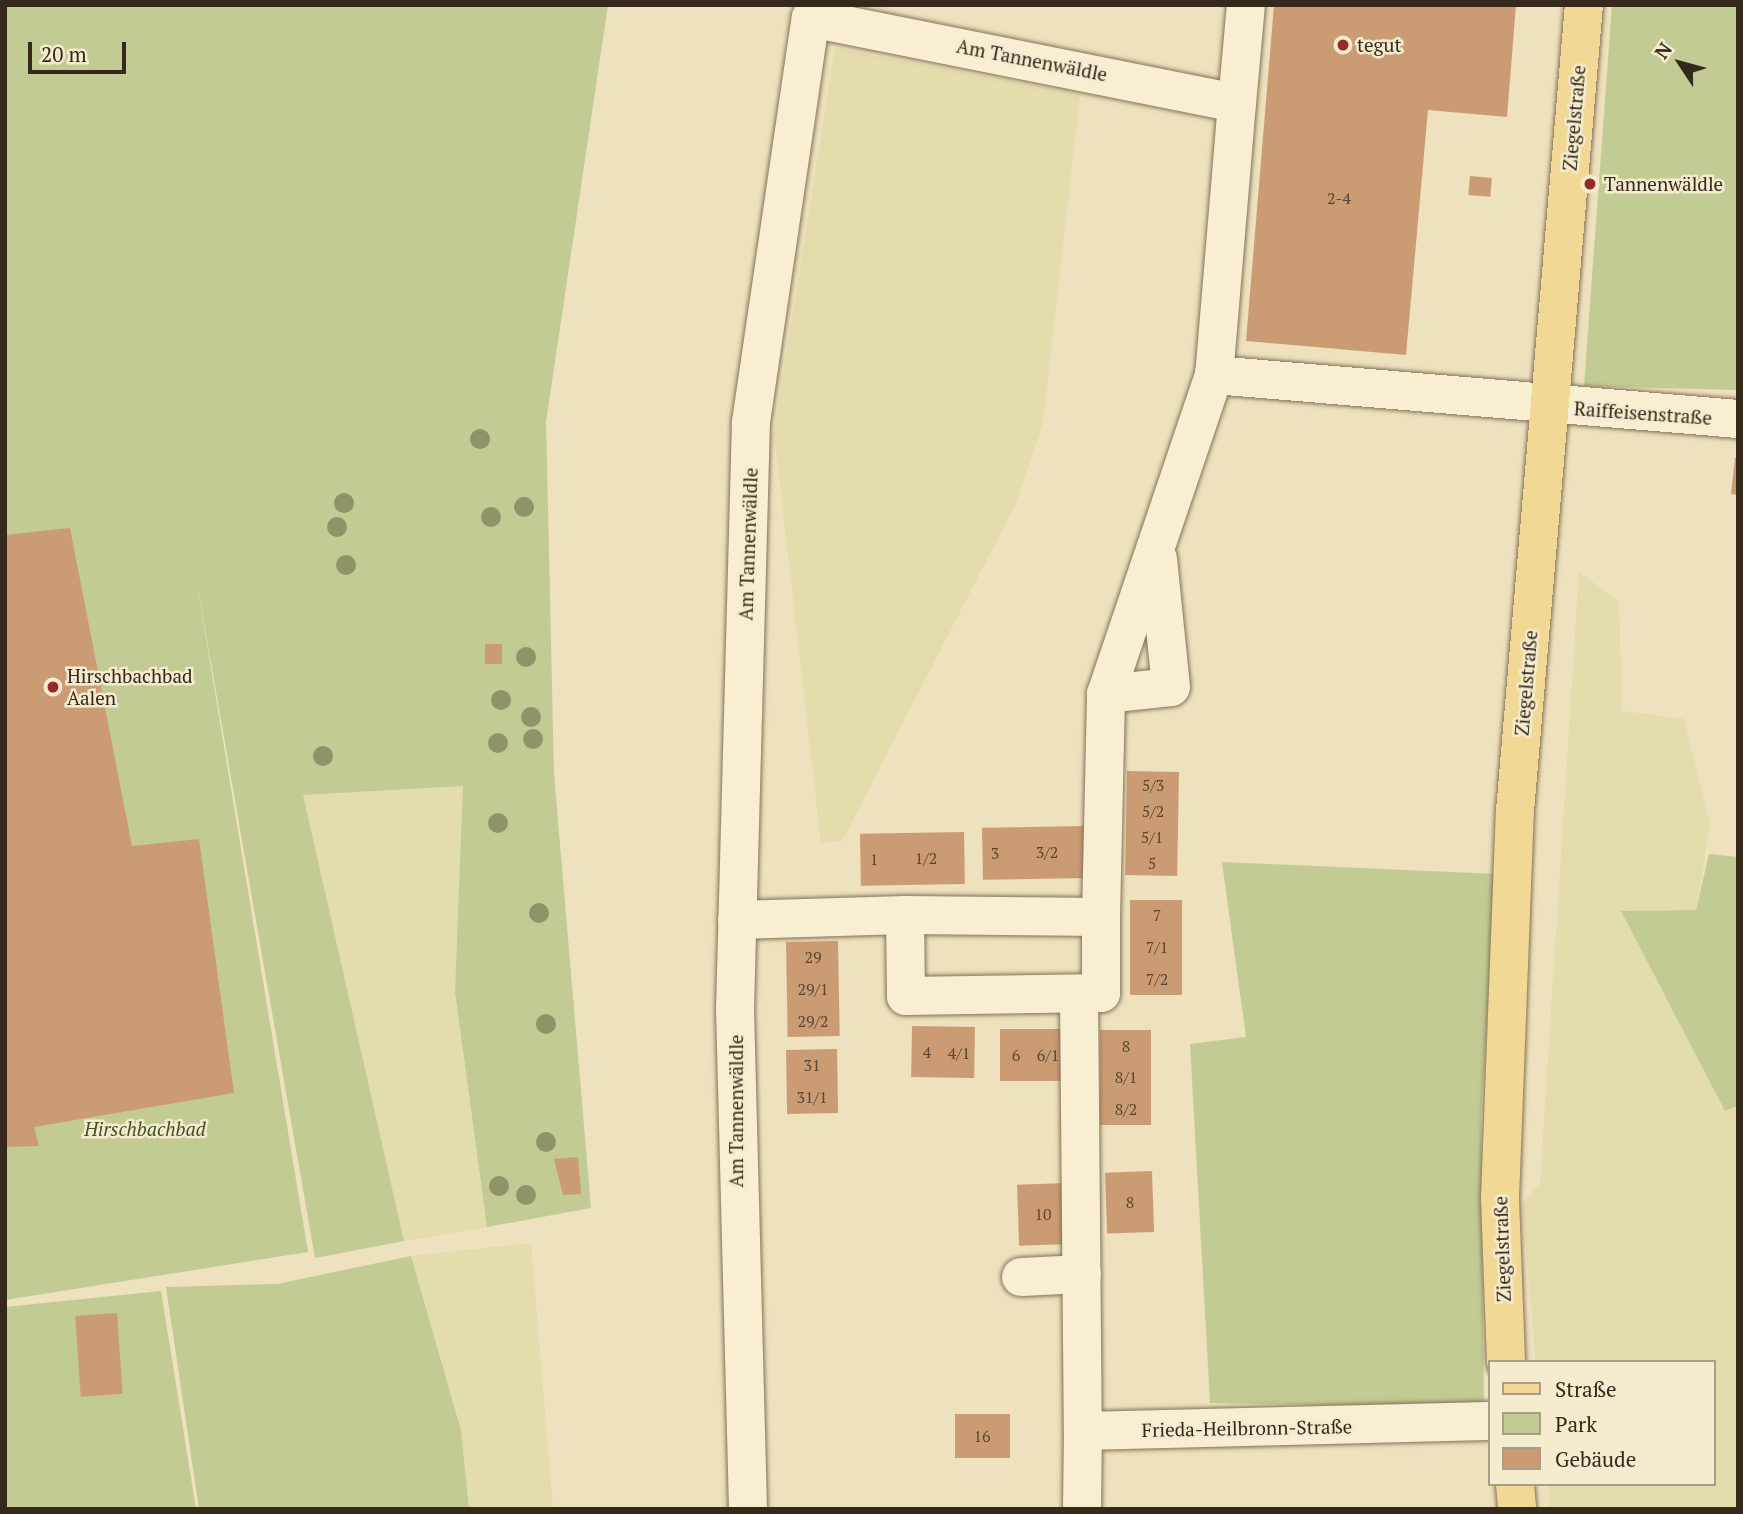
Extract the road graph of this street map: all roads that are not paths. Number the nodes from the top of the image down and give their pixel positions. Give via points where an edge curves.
1 (1246, 5) edge
2 (1584, 5) edge
3 (1237, 103) junction
4 (1214, 375) junction
5 (1548, 407) junction
6 (1738, 418) edge
7 (1157, 550) junction
8 (1106, 694) junction
9 (905, 915) junction
10 (1101, 917) junction
11 (737, 920) junction
12 (1079, 994) junction
13 (1082, 1274) junction
14 (1021, 1276) dead end
15 (1506, 1360) edge
16 (1488, 1421) edge
17 (1083, 1431) junction
18 (1515, 1486) edge
19 (748, 1509) edge
20 (1082, 1509) edge
21 (1517, 1509) edge

1 - 3 street
2 - 5 main road, Ziegelstraße
3 - 4 street
3 - 11 street, Am Tannenwäldle via 811,18 751,422
4 - 5 street
4 - 7 street
5 - 6 street, Raiffeisenstraße
5 - 15 main road, Ziegelstraße via 1515,811 1500,1198
7 - 8 street
7 - 8 street via 1171,687
8 - 10 street
9 - 10 street
9 - 11 street
9 - 12 street via 906,996
10 - 12 street via 1101,993
11 - 19 street, Am Tannenwäldle via 737,1185
12 - 13 street
13 - 14 street
13 - 17 street
16 - 17 street, Frieda-Heilbronn-Straße
17 - 20 street
18 - 21 main road

